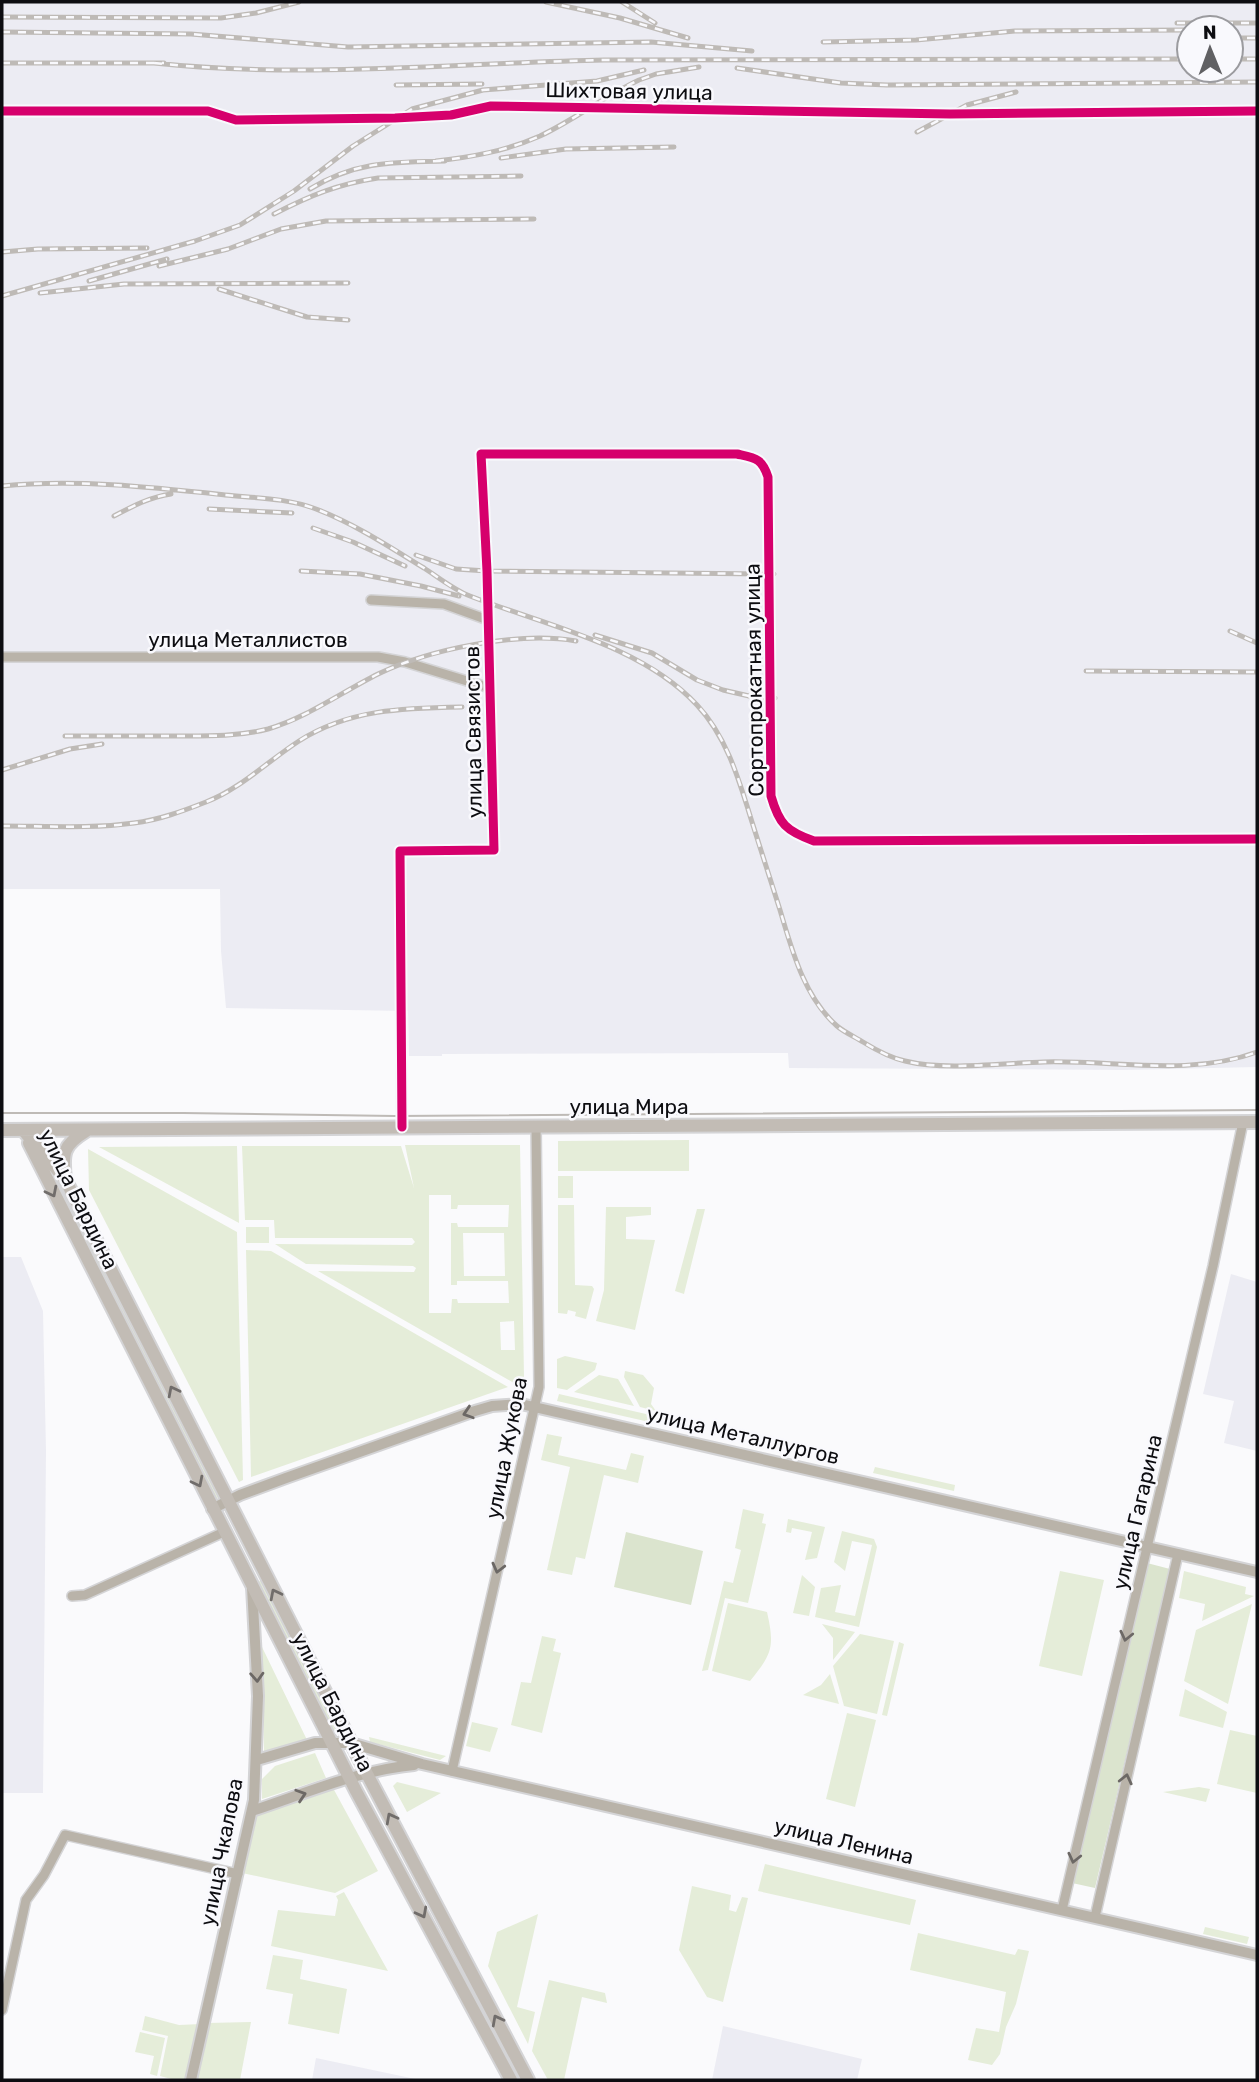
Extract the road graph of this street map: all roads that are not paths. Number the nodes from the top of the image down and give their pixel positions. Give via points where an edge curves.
1 (2, 111) edge
2 (1257, 111) edge
3 (481, 454) joint
4 (371, 600) dead end
5 (488, 620) junction
6 (2, 657) edge
7 (490, 688) junction
8 (1257, 839) edge
9 (1243, 1122) junction
10 (1257, 1122) edge
11 (536, 1126) junction
12 (402, 1128) junction
13 (2, 1130) edge
14 (23, 1130) junction
15 (89, 1130) junction
16 (65, 1179) junction
17 (120, 1286) junction
18 (103, 1294) junction
19 (535, 1406) junction
20 (229, 1501) junction
21 (212, 1509) junction
22 (224, 1532) junction
23 (1146, 1546) junction
24 (1178, 1554) junction
25 (1257, 1572) edge
26 (252, 1585) junction
27 (72, 1596) dead end
28 (351, 1743) junction
29 (333, 1745) junction
30 (257, 1760) junction
31 (422, 1764) junction
32 (452, 1771) junction
33 (366, 1774) junction
34 (350, 1779) junction
35 (252, 1811) junction
36 (238, 1874) junction
37 (1062, 1910) junction
38 (1095, 1917) junction
39 (1257, 1955) edge
40 (2, 2010) edge
41 (522, 2067) junction
42 (510, 2077) edge
43 (191, 2080) edge
44 (528, 2080) edge

1 - 2 street, Шихтовая улица via 208,111 236,120 451,115 491,106 950,114
3 - 5 street, улица Связистов
3 - 8 street, Сортопрокатная улица via 737,454 764,464 768,477 771,796 777,817 792,833 814,841
4 - 5 street via 444,604
5 - 7 street, улица Связистов
6 - 7 street, улица Металлистов via 378,657
7 - 12 street, улица Связистов via 494,850 400,851
9 - 10 main road, улица Мира
9 - 11 main road, улица Мира
9 - 23 street, улица Гагарина
11 - 12 main road, улица Мира
11 - 19 street, улица Жукова via 540,1321
12 - 15 main road, улица Мира
13 - 14 main road, улица Мира
14 - 15 main road, улица Мира
14 - 16 main road, улица Бардина
14 -> 18 main road, улица Бардина
15 - 16 main road via 66,1147
16 - 17 main road, улица Бардина
17 - 18 main road
20 -> 17 main road, улица Бардина
18 -> 21 main road, улица Бардина
19 -> 20 street, улица Металлургов via 509,1404 475,1411
19 - 23 street, улица Металлургов
19 -> 32 street, улица Жукова
20 - 21 street, улица Металлургов
28 -> 20 main road, улица Бардина
21 - 22 main road, улица Бардина
22 - 26 main road, улица Бардина
22 - 27 street via 85,1595
23 - 24 street, улица Металлургов
23 -> 37 street, улица Гагарина
24 - 25 street, улица Металлургов
38 -> 24 street
26 - 29 main road, улица Бардина
26 -> 30 street, улица Чкалова
28 - 29 street, улица Ленина
28 - 31 street, улица Ленина
28 - 33 main road, улица Бардина
29 - 30 street, улица Ленина via 314,1743
29 - 34 main road, улица Бардина
30 - 35 street, улица Чкалова
31 - 32 street, улица Ленина
31 - 33 street, улица Ленина
32 - 37 street, улица Ленина
33 - 34 street, улица Ленина
41 -> 33 main road, улица Бардина
35 -> 34 street, улица Ленина
34 -> 42 main road, улица Бардина
35 - 36 street, улица Чкалова
36 - 40 street via 65,1835 26,1900
36 - 43 street, улица Чкалова
37 - 38 street, улица Ленина
38 - 39 street, улица Ленина
41 - 42 main road, улица Бардина
41 - 44 main road, улица Бардина

